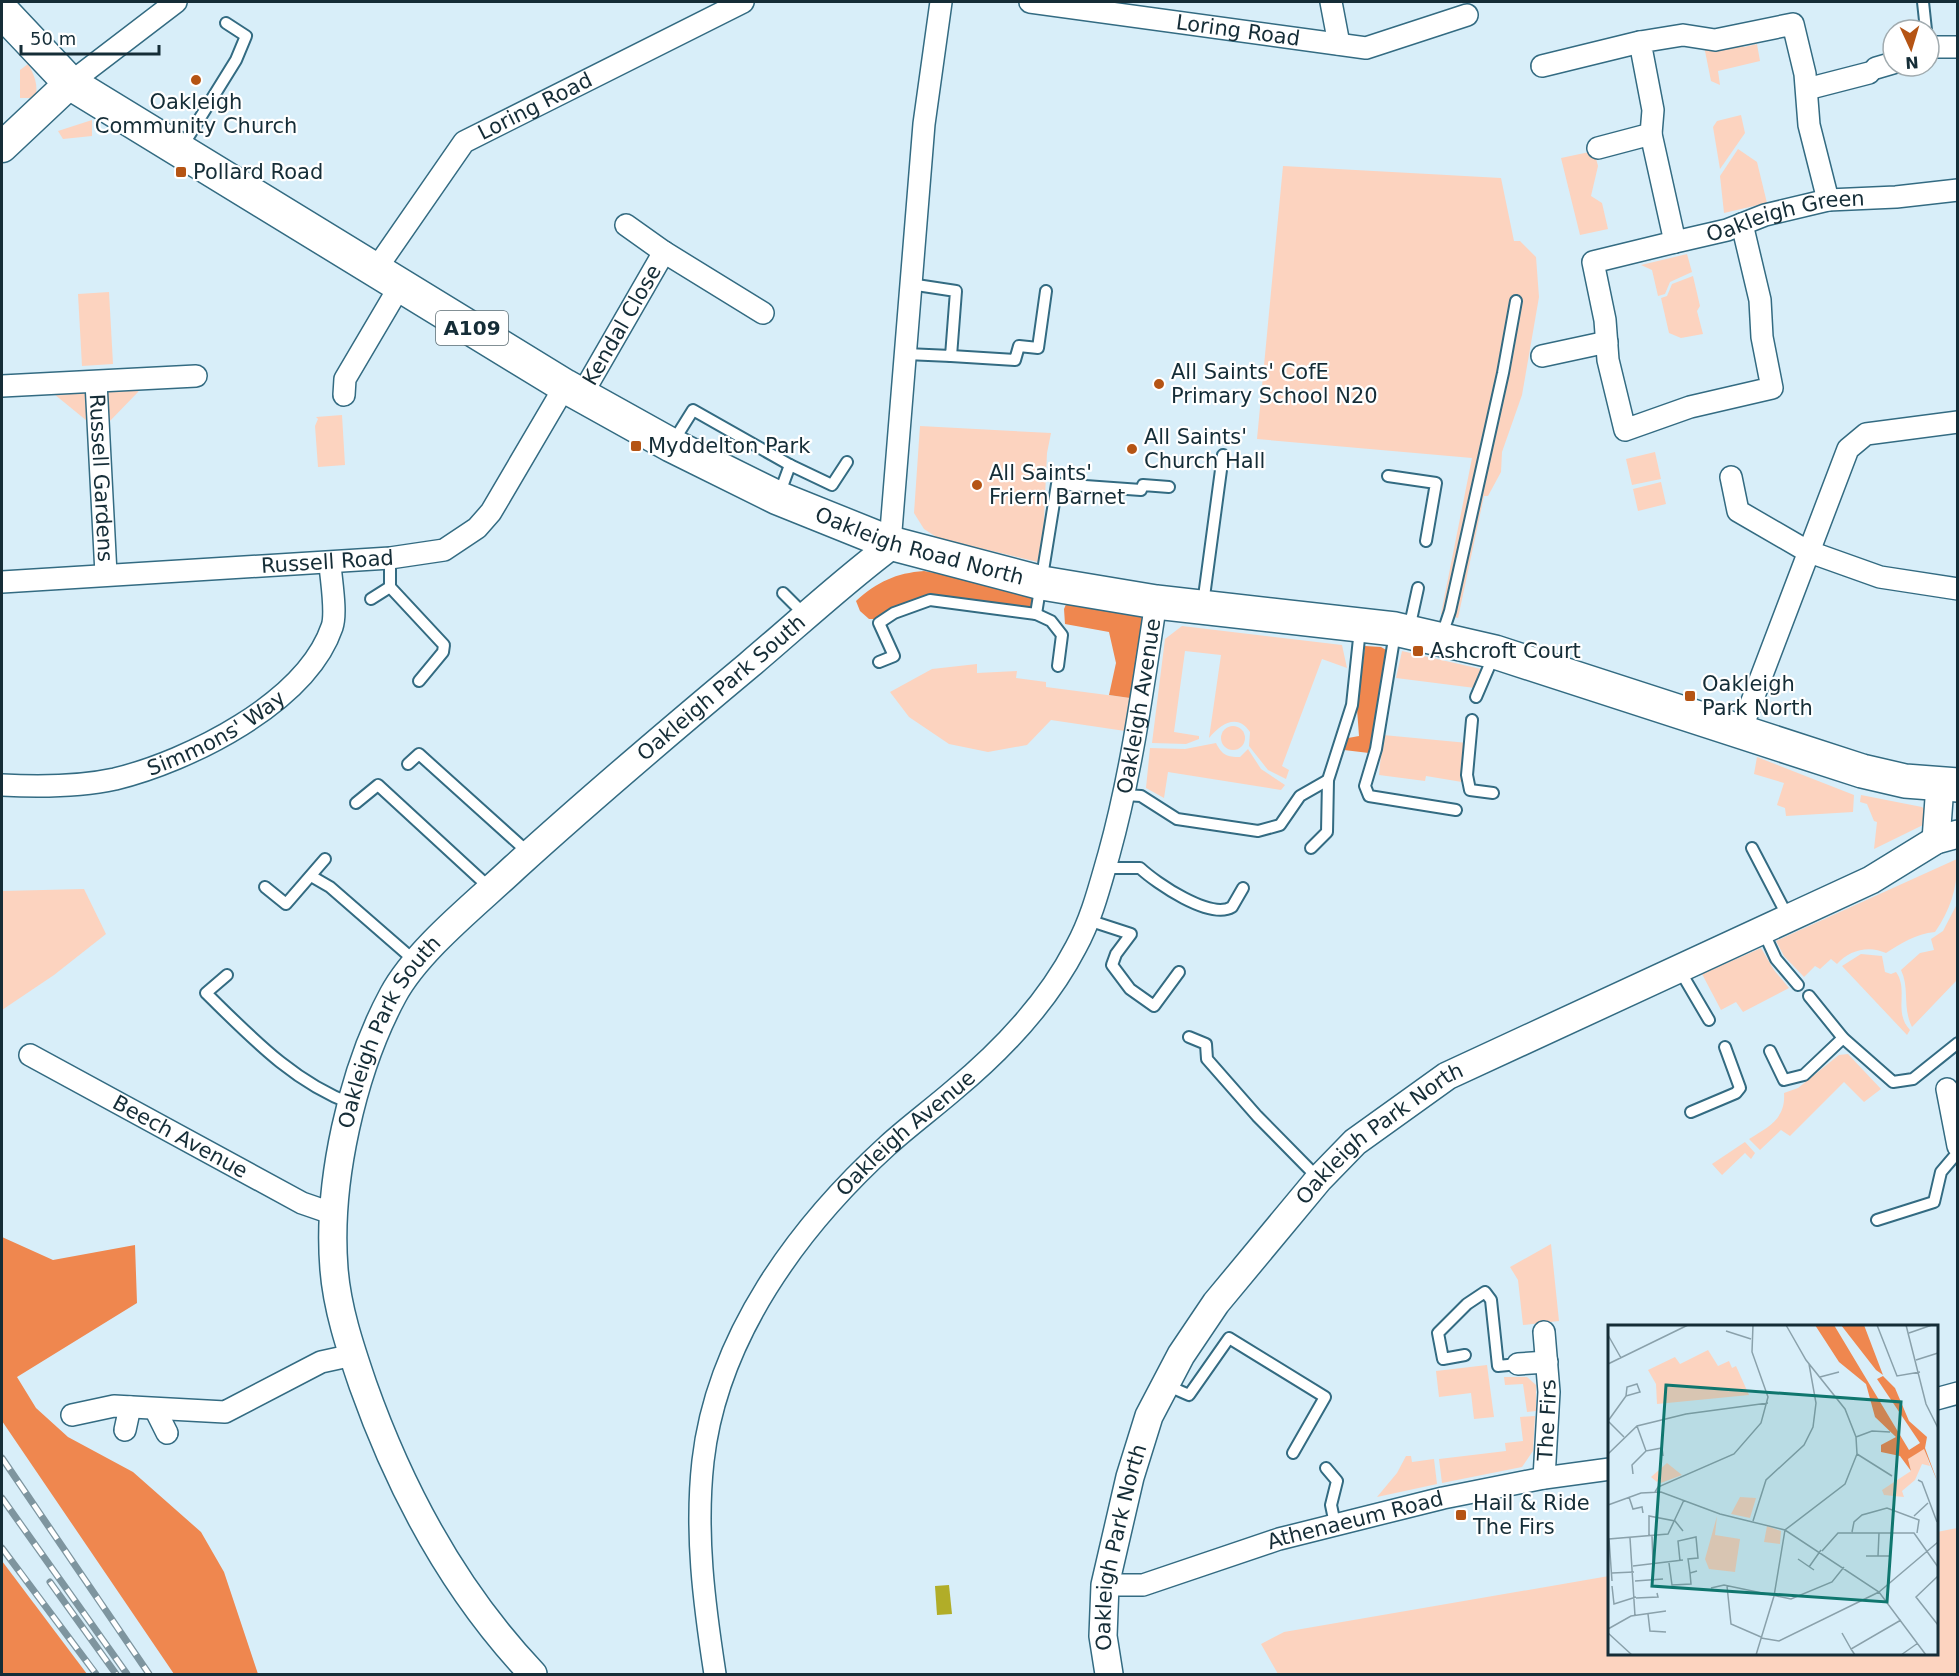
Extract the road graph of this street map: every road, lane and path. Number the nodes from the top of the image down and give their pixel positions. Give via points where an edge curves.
1 (176, 2) edge
2 (743, 2) edge
3 (941, 2) edge
4 (1030, 2) edge
5 (1331, 2) edge
6 (1923, 2) edge
7 (1466, 8) edge
8 (2, 11) edge
9 (1925, 18) edge
10 (226, 23) dead end
11 (1640, 42) junction
12 (1339, 45) junction
13 (1958, 46) edge
14 (1941, 47) edge
15 (1542, 66) dead end
16 (1879, 68) edge
17 (70, 83) junction
18 (1807, 89) junction
19 (1651, 134) junction
20 (2, 147) edge
21 (1598, 148) dead end
22 (180, 151) junction
23 (1958, 190) edge
24 (1828, 200) junction
25 (626, 225) dead end
26 (1742, 225) junction
27 (1675, 242) junction
28 (664, 252) junction
29 (389, 277) junction
30 (910, 284) junction
31 (1046, 291) dead end
32 (1516, 301) dead end
33 (763, 314) dead end
34 (1607, 342) junction
35 (906, 354) junction
36 (951, 356) junction
37 (1542, 356) dead end
38 (196, 376) dead end
39 (96, 382) junction
40 (2, 387) edge
41 (573, 391) junction
42 (344, 395) dead end
43 (1958, 422) edge
44 (671, 445) junction
45 (1223, 455) dead end
46 (847, 462) dead end
47 (790, 465) junction
48 (1388, 476) dead end
49 (1731, 477) dead end
50 (1169, 487) dead end
51 (778, 498) junction
52 (1426, 541) dead end
53 (890, 543) junction
54 (1807, 551) junction
55 (390, 558) junction
56 (330, 564) junction
57 (106, 574) junction
58 (2, 582) edge
59 (390, 587) junction
60 (1418, 588) dead end
61 (1958, 589) edge
62 (783, 592) dead end
63 (1039, 598) junction
64 (371, 599) dead end
65 (1156, 602) junction
66 (1203, 607) junction
67 (806, 616) junction
68 (1360, 624) junction
69 (1402, 630) junction
70 (1440, 639) junction
71 (1495, 652) junction
72 (879, 662) dead end
73 (1058, 666) dead end
74 (419, 681) dead end
75 (1476, 697) dead end
76 (1472, 720) dead end
77 (1741, 730) junction
78 (408, 764) dead end
79 (1328, 780) junction
80 (2, 785) edge
81 (1949, 785) edge
82 (1493, 793) dead end
83 (1125, 795) junction
84 (356, 803) dead end
85 (1456, 810) dead end
86 (1949, 836) edge
87 (1311, 848) dead end
88 (1752, 848) dead end
89 (530, 854) junction
90 (325, 858) dead end
91 (1105, 868) junction
92 (311, 876) junction
93 (265, 887) dead end
94 (1243, 888) dead end
95 (491, 890) junction
96 (1788, 918) junction
97 (1088, 920) junction
98 (1762, 928) junction
99 (417, 963) junction
100 (1678, 968) junction
101 (1179, 972) dead end
102 (226, 975) dead end
103 (1798, 985) dead end
104 (1809, 996) dead end
105 (1709, 1020) dead end
106 (1189, 1037) dead end
107 (1843, 1038) junction
108 (1958, 1042) edge
109 (1725, 1047) dead end
110 (1770, 1051) dead end
111 (30, 1055) dead end
112 (1947, 1089) dead end
113 (352, 1104) junction
114 (1691, 1113) dead end
115 (1958, 1146) edge
116 (1958, 1152) edge
117 (1319, 1179) junction
118 (334, 1214) junction
119 (1877, 1220) dead end
120 (1544, 1332) dead end
121 (353, 1355) junction
122 (1465, 1355) dead end
123 (1547, 1362) junction
124 (1518, 1364) joint
125 (1165, 1385) junction
126 (1958, 1393) edge
127 (1938, 1399) edge
128 (130, 1407) junction
129 (155, 1409) junction
130 (72, 1415) dead end
131 (125, 1430) dead end
132 (167, 1433) dead end
133 (1293, 1453) dead end
134 (1326, 1468) dead end
135 (1608, 1469) edge
136 (1544, 1478) junction
137 (1335, 1524) junction
138 (1105, 1585) junction
139 (533, 1674) edge
140 (715, 1674) edge
141 (1109, 1674) edge

1 - 17 street
2 - 29 street, Loring Road via 464,142
3 - 30 street via 924,124
4 - 12 street, Loring Road
5 - 12 street
6 - 9 lane
7 - 12 street, Loring Road via 1366,48
8 - 17 main road, Oakleigh Road North / A109
10 - 22 lane via 246,36 236,60
11 - 15 street
11 - 18 street via 1683,35 1715,40 1792,24
11 - 19 street via 1653,110
13 - 14 street
16 - 18 street
17 - 20 main road
17 - 22 main road, Oakleigh Road North / A109
18 - 24 street via 1809,125
19 - 21 street
19 - 27 street
22 - 29 main road, Oakleigh Road North / A109
23 - 24 street, Oakleigh Green
24 - 26 street, Oakleigh Green via 1765,215
25 - 28 street, Kendal Close
26 - 27 street, Oakleigh Green
26 - 34 street via 1760,300 1762,337 1772,388 1690,407 1625,430
27 - 34 street, Oakleigh Green via 1593,262
28 - 33 street, Kendal Close
28 - 41 street, Kendal Close
29 - 41 main road, Oakleigh Road North / A109
29 - 42 street, Loring Road via 345,379
30 - 35 street
30 - 36 lane via 956,291
31 - 36 lane via 1038,348 1019,346 1015,360
32 - 70 lane via 1450,611
34 - 37 street
35 - 36 lane
35 - 53 street
38 - 39 street, Russell Gardens
39 - 40 street, Russell Gardens
39 - 57 street, Russell Gardens
41 - 44 main road, Oakleigh Road North / A109
41 - 55 street, Russell Road via 477,528 444,550
43 - 54 street via 1866,434 1856,441 1848,449
44 - 47 lane via 693,410
44 - 51 main road, Oakleigh Road North / A109
45 - 66 lane
46 - 47 lane via 832,485
47 - 51 lane
48 - 52 lane via 1436,483
49 - 54 street via 1738,511
50 - 63 lane via 1143,485 1140,490 1057,484
51 - 53 main road, Oakleigh Road North / A109
53 - 63 main road, Oakleigh Road North / A109
53 - 67 street, Oakleigh Park South
54 - 61 street via 1880,577
54 - 77 street
55 - 56 street, Russell Road
55 - 59 lane
56 - 57 street, Russell Road
56 - 80 street, Simmons' Way via 333,624 321,653 259,714 209,745 114,779 51,787
57 - 58 street, Russell Road
59 - 64 lane
59 - 74 lane via 444,645 443,652
60 - 69 lane
62 - 67 lane
63 - 65 main road, Oakleigh Road North / A109
63 - 72 lane via 930,600 894,613 879,623 894,656
63 - 73 lane via 1062,635
65 - 66 main road, Oakleigh Road North / A109
65 - 83 street, Oakleigh Avenue
66 - 68 main road, Oakleigh Road North / A109
67 - 89 street, Oakleigh Park South
68 - 69 main road, Oakleigh Road North / A109
68 - 79 lane via 1352,705
69 - 70 main road, Oakleigh Road North / A109
69 - 85 lane via 1365,786 1369,796
70 - 71 main road, Oakleigh Road North / A109
71 - 75 lane
71 - 77 main road, Oakleigh Road North / A109
76 - 82 lane via 1467,775 1470,790
77 - 81 main road, Oakleigh Road North / A109 via 1862,771
78 - 89 lane via 419,754
79 - 83 lane via 1300,796 1280,825 1258,831 1177,819 1141,796
79 - 87 lane via 1327,832
81 - 86 street, Oakleigh Park North
83 - 91 street, Oakleigh Avenue
84 - 95 lane via 378,785
86 - 96 street, Oakleigh Park North
88 - 96 lane
89 - 95 street, Oakleigh Park South
90 - 92 lane
91 - 94 lane via 1140,868 1156,883 1217,911 1232,907
91 - 97 street, Oakleigh Avenue
92 - 93 lane via 286,904
92 - 99 lane via 330,887
95 - 99 street, Oakleigh Park South
96 - 98 street, Oakleigh Park North
97 - 101 lane via 1131,934 1112,965 1130,989 1154,1006
97 - 140 street, Oakleigh Avenue via 1062,970 1013,1034 964,1082 888,1145 808,1231 762,1295 741,1336 713,1414 702,1481 700,1562
98 - 100 street, Oakleigh Park North
98 - 103 lane via 1776,959
99 - 113 street, Oakleigh Park South via 394,993
100 - 105 lane
100 - 117 street, Oakleigh Park North via 1447,1076 1355,1142
102 - 113 lane via 206,993 294,1075
104 - 107 lane
106 - 117 lane via 1206,1044 1207,1059
107 - 108 lane via 1893,1082 1913,1079
107 - 110 lane via 1804,1076 1784,1080
109 - 114 lane via 1740,1088
111 - 118 street, Beech Avenue via 302,1203
112 - 115 street
113 - 118 street, Oakleigh Park South
116 - 119 lane via 1941,1172 1934,1202
117 - 125 street, Oakleigh Park North via 1216,1303
118 - 121 street, Oakleigh Park South via 334,1268
120 - 123 street, The Firs
121 - 129 street via 321,1362 225,1413
121 - 139 street, Oakleigh Park South via 381,1435 426,1530 457,1580
122 - 124 lane via 1443,1359 1438,1333 1485,1292 1491,1300 1498,1366
123 - 124 street, The Firs
123 - 136 street, The Firs
125 - 133 lane via 1190,1395 1229,1338 1325,1397
125 - 138 street, Oakleigh Park North via 1149,1416 1130,1477
126 - 127 street
128 - 129 street
128 - 130 street via 114,1406
128 - 131 street
129 - 132 street
134 - 137 lane via 1337,1481 1331,1505
135 - 136 street, Athenaeum Road
136 - 137 street, Athenaeum Road
137 - 138 street, Athenaeum Road via 1143,1585
138 - 141 street, Oakleigh Park North via 1103,1636

